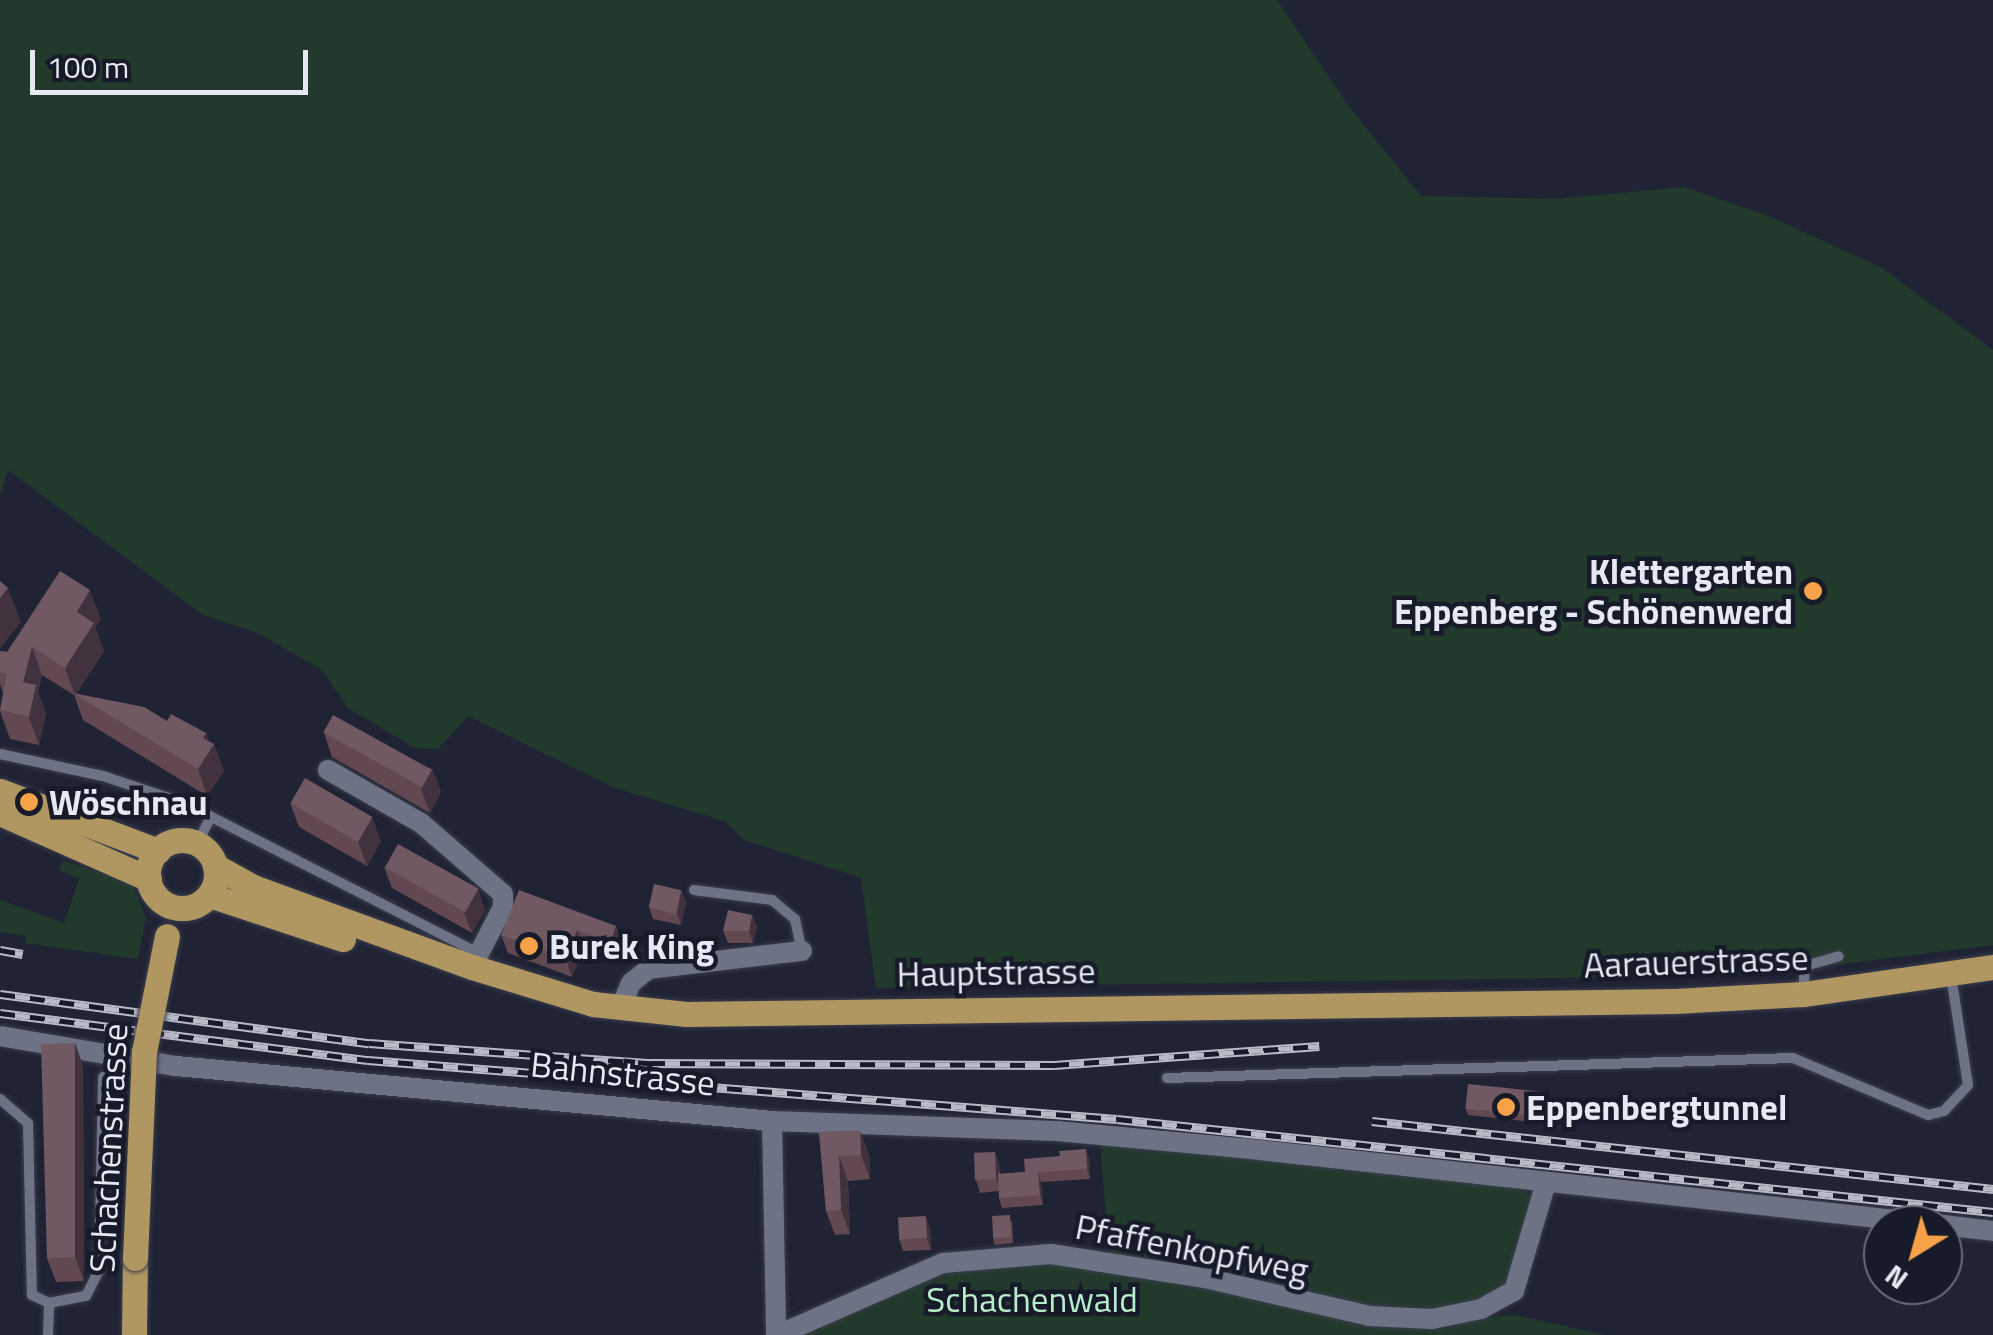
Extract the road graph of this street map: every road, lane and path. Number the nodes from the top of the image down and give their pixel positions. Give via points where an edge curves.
1 (0, 754) edge
2 (328, 770) dead end
3 (0, 791) edge
4 (0, 813) edge
5 (212, 816) junction
6 (197, 844) junction
7 (158, 851) junction
8 (215, 866) junction
9 (149, 879) junction
10 (694, 890) dead end
11 (209, 895) junction
12 (174, 907) junction
13 (802, 950) joint
14 (1839, 956) dead end
15 (474, 959) junction
16 (1993, 967) edge
17 (1951, 974) junction
18 (1804, 994) junction
19 (1401, 1002) joint
20 (593, 1004) junction
21 (620, 1010) junction
22 (0, 1036) edge
23 (103, 1077) dead end
24 (1167, 1078) dead end
25 (0, 1098) edge
26 (772, 1121) junction
27 (1546, 1182) junction
28 (1863, 1216) edge
29 (1963, 1227) edge
30 (1993, 1231) edge
31 (48, 1303) junction
32 (48, 1335) edge
33 (134, 1335) edge
34 (777, 1335) edge

1 - 5 lane via 103,776
2 - 15 street via 421,823 503,894 503,907
3 - 7 main road
4 - 9 main road
5 - 6 lane
5 - 15 lane
6 - 7 main road via 176,841
6 - 8 main road
7 - 9 main road
8 - 11 main road
8 - 15 main road, Hauptstrasse via 267,892
9 - 12 main road via 157,897
10 - 13 lane via 772,900 795,918
11 - 12 main road via 189,908
11 - 20 main road, Hauptstrasse via 515,996
12 - 33 main road, Schachenstrasse, bridge via 144,1052
13 - 21 street via 648,968 631,983
14 - 18 lane via 1804,966
15 - 20 main road, Hauptstrasse
16 - 17 main road, Aarauerstrasse
17 - 18 main road, Aarauerstrasse
17 - 24 lane via 1968,1085 1944,1111 1928,1115 1793,1058
18 - 19 main road, Aarauerstrasse
19 - 21 main road, Hauptstrasse via 717,1015
20 - 21 main road, Hauptstrasse
22 - 26 street, Bahnstrasse via 176,1066
23 - 31 lane via 99,1271 86,1296
25 - 31 lane via 12,1102 28,1123 32,1296
26 - 27 street, Bahnstrasse via 1057,1132
26 - 34 street
27 - 28 street, Bahnstrasse
27 - 34 street, Pfaffenkopfweg via 1514,1292 1481,1309 1432,1319 1369,1316 1206,1278 1051,1254 942,1263
29 - 30 street, Bahnstrasse
31 - 32 lane

